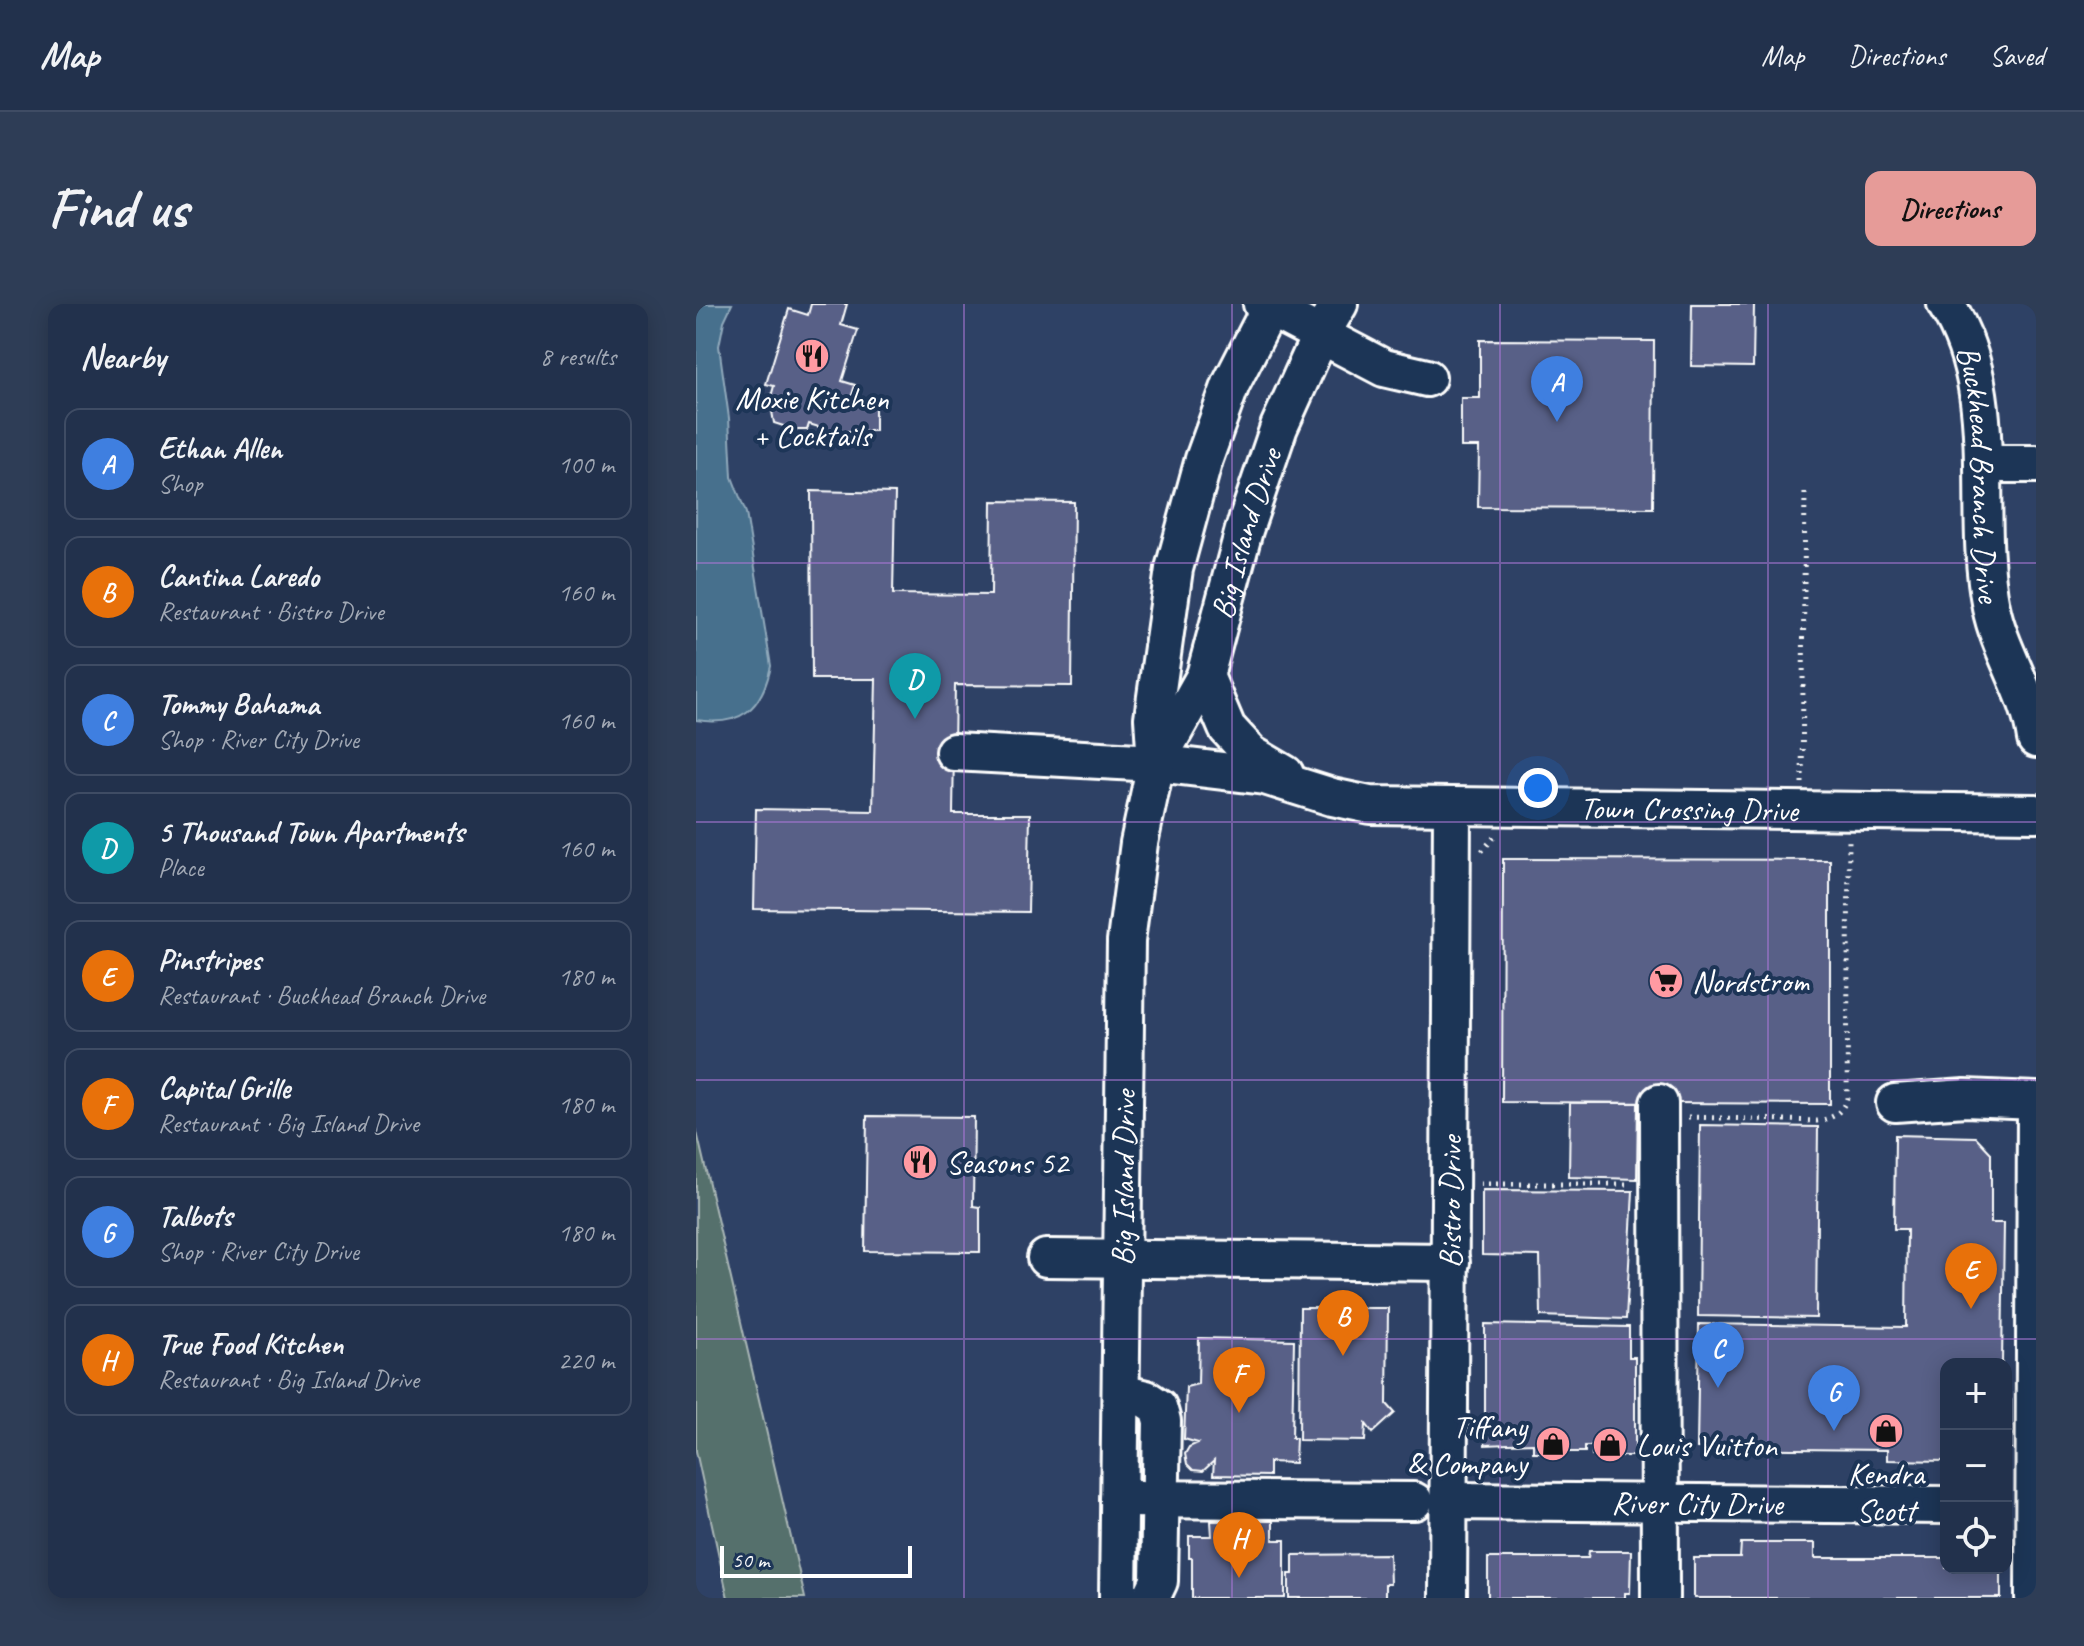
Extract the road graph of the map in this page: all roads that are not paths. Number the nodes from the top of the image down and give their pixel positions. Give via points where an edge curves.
1 (1946, 304) edge
2 (1268, 305) edge
3 (1330, 319) edge
4 (1427, 378) dead end
5 (1984, 464) junction
6 (2036, 464) edge
7 (1205, 676) junction
8 (2036, 739) edge
9 (954, 752) dead end
10 (1156, 763) junction
11 (1303, 786) junction
12 (1452, 808) junction
13 (2036, 813) edge
14 (2036, 1101) edge
15 (1895, 1103) dead end
16 (2036, 1109) edge
17 (1659, 1110) road end
18 (1046, 1258) dead end
19 (1123, 1259) junction
20 (1451, 1262) junction
21 (1121, 1393) junction
22 (1119, 1499) junction
23 (1162, 1499) junction
24 (1432, 1501) junction
25 (1659, 1502) junction
26 (1940, 1505) edge
27 (2025, 1506) edge
28 (1118, 1598) edge
29 (1151, 1598) edge
30 (1448, 1598) edge
31 (1660, 1598) edge
32 (2034, 1598) edge

1 - 5 street, Buckhead Branch Drive via 1971,354
2 - 3 street
2 - 10 street, Big Island Drive via 1204,459 1174,569 1153,718
3 - 4 street via 1384,368
3 - 7 street, Big Island Drive via 1274,442
5 - 6 street
5 - 8 street, Buckhead Branch Drive via 1984,568 1991,612
7 - 10 street, Big Island Drive
7 - 11 street via 1227,728 1251,754
9 - 10 street, Town Crossing Drive
10 - 11 street, Town Crossing Drive via 1265,776
10 - 19 street, Big Island Drive via 1126,941
11 - 12 street, Town Crossing Drive via 1370,805
12 - 13 street, Town Crossing Drive
12 - 20 street, Bistro Drive
14 - 15 street via 1965,1098
16 - 27 street
17 - 25 street
18 - 19 street
19 - 20 street
19 - 21 street, Big Island Drive
20 - 24 street, Bistro Drive
21 - 22 street, Big Island Drive
21 - 23 street via 1158,1407
22 - 23 street, River City Drive
22 - 28 street, Big Island Drive
23 - 24 street, River City Drive
23 - 29 street via 1159,1581
24 - 25 street, River City Drive
24 - 30 street, Bistro Drive
25 - 26 street, River City Drive
25 - 31 street
27 - 32 street

